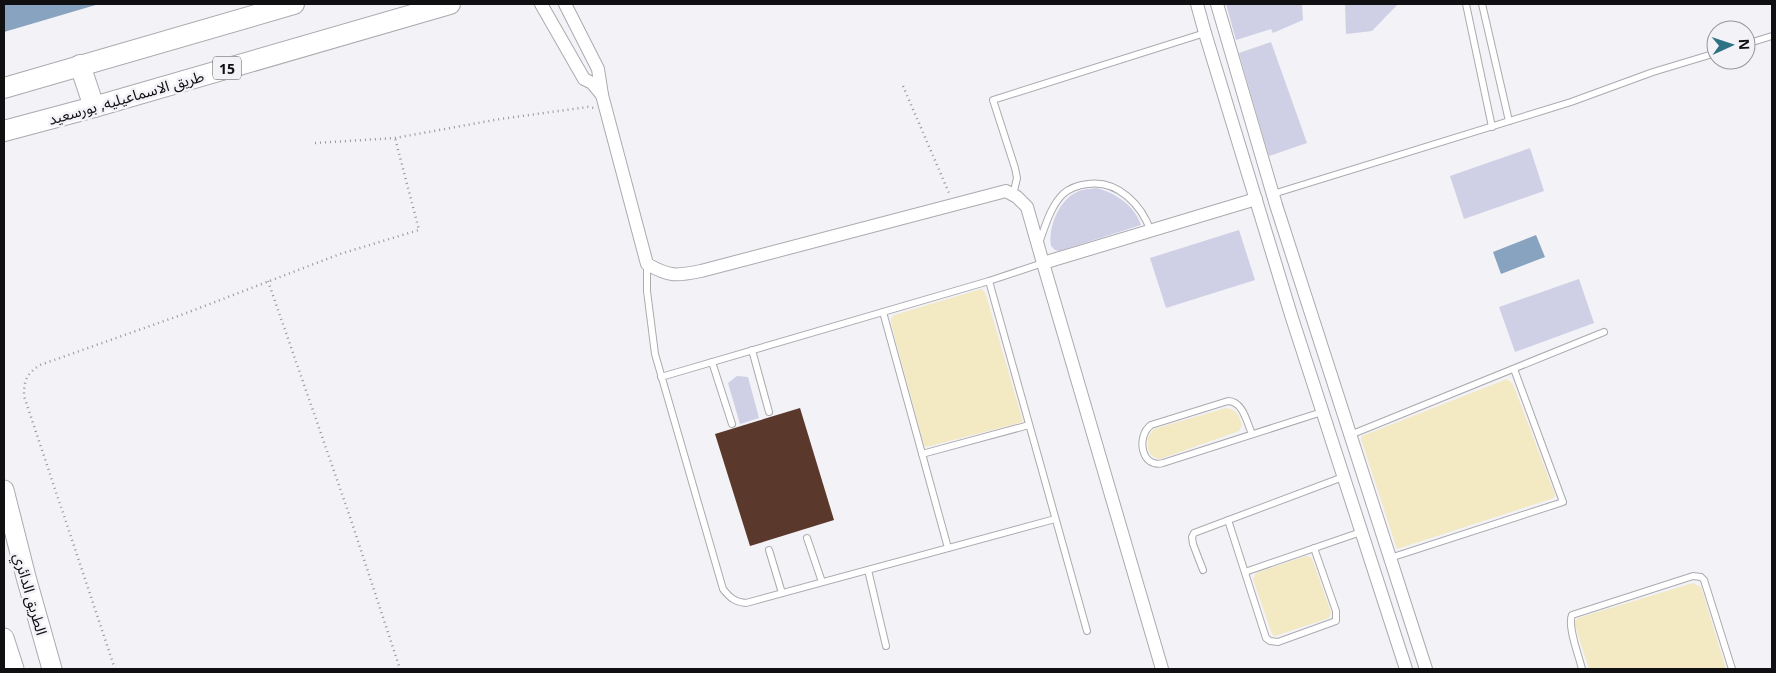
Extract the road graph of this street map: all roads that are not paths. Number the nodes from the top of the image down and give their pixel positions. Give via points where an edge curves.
1 (294, 4) edge
2 (450, 4) edge
3 (541, 4) edge
4 (565, 4) edge
5 (1197, 4) edge
6 (1217, 4) edge
7 (1466, 4) edge
8 (1482, 4) edge
9 (1205, 33) junction
10 (1772, 36) edge
11 (1756, 41) edge
12 (1706, 56) edge
13 (80, 65) junction
14 (4, 88) edge
15 (602, 95) junction
16 (94, 107) junction
17 (1509, 121) junction
18 (1492, 127) junction
19 (4, 131) edge
20 (1013, 194) junction
21 (1273, 194) junction
22 (1256, 199) junction
23 (1151, 232) junction
24 (1038, 245) junction
25 (1044, 263) junction
26 (647, 264) junction
27 (989, 281) junction
28 (883, 312) junction
29 (1310, 312) junction
30 (1292, 318) junction
31 (1604, 332) dead end
32 (752, 350) junction
33 (712, 362) junction
34 (1514, 369) junction
35 (661, 377) junction
36 (1341, 406) junction
37 (769, 412) dead end
38 (1322, 412) junction
39 (732, 424) dead end
40 (1029, 425) junction
41 (1252, 434) junction
42 (1350, 435) junction
43 (922, 454) junction
44 (1343, 477) junction
45 (4, 490) edge
46 (1055, 519) junction
47 (1228, 520) junction
48 (1361, 532) junction
49 (808, 538) dead end
50 (948, 548) junction
51 (1314, 548) junction
52 (769, 550) dead end
53 (1390, 558) junction
54 (868, 570) junction
55 (1203, 570) dead end
56 (1245, 572) junction
57 (822, 582) junction
58 (782, 593) junction
59 (1087, 631) dead end
60 (886, 646) dead end
61 (52, 669) edge
62 (1162, 669) edge
63 (1406, 669) edge
64 (1426, 669) edge
65 (1582, 669) edge
66 (1732, 669) edge

1 - 13 highway
2 - 16 highway, طريق الاسماعيليه, بورسعيد / 15
3 - 15 street via 584,79
4 - 15 street via 598,70
5 - 9 street
6 - 21 street
7 - 18 lane
8 - 17 lane
9 - 20 lane via 993,100 1015,168 1017,178
9 - 22 street
10 - 11 lane
12 - 17 lane
13 - 14 highway
13 - 16 highway
15 - 26 street
16 - 19 highway, طريق الاسماعيليه, بورسعيد / 15
17 - 18 lane
18 - 21 lane
20 - 24 street via 1027,207
20 - 26 street via 1006,191 953,204 701,271 677,275
21 - 22 street
21 - 22 street
21 - 29 street
22 - 23 street
22 - 30 street
23 - 24 lane via 1146,218 1122,192 1102,184 1085,184 1071,189 1057,202
23 - 25 street
24 - 25 street
25 - 27 lane
25 - 62 street
26 - 35 lane via 650,322
27 - 28 lane
27 - 40 lane
28 - 32 lane
28 - 43 lane
29 - 30 street
29 - 36 street
30 - 38 street
31 - 34 lane
32 - 33 lane
32 - 37 lane
33 - 35 lane
33 - 39 lane
34 - 42 lane
34 - 53 lane via 1563,502
35 - 58 lane via 723,589 729,598 746,603
36 - 38 street
36 - 42 street
38 - 41 lane
38 - 44 street
40 - 43 lane
40 - 46 lane
41 - 41 lane via 1154,465 1148,461 1142,444 1151,426 1228,401 1240,407
42 - 53 street
43 - 50 lane
44 - 47 lane
44 - 48 street
45 - 61 main road, الطريق الدائري
46 - 50 lane
46 - 59 lane
47 - 55 lane via 1192,535
47 - 56 lane
48 - 51 lane
48 - 63 street
49 - 57 lane
50 - 54 lane
51 - 56 lane
51 - 56 lane via 1337,615 1336,621 1278,642 1268,640
52 - 58 lane
53 - 64 street
54 - 57 lane
54 - 60 lane
57 - 58 lane
65 - 66 lane via 1571,627 1572,615 1698,576 1704,580

